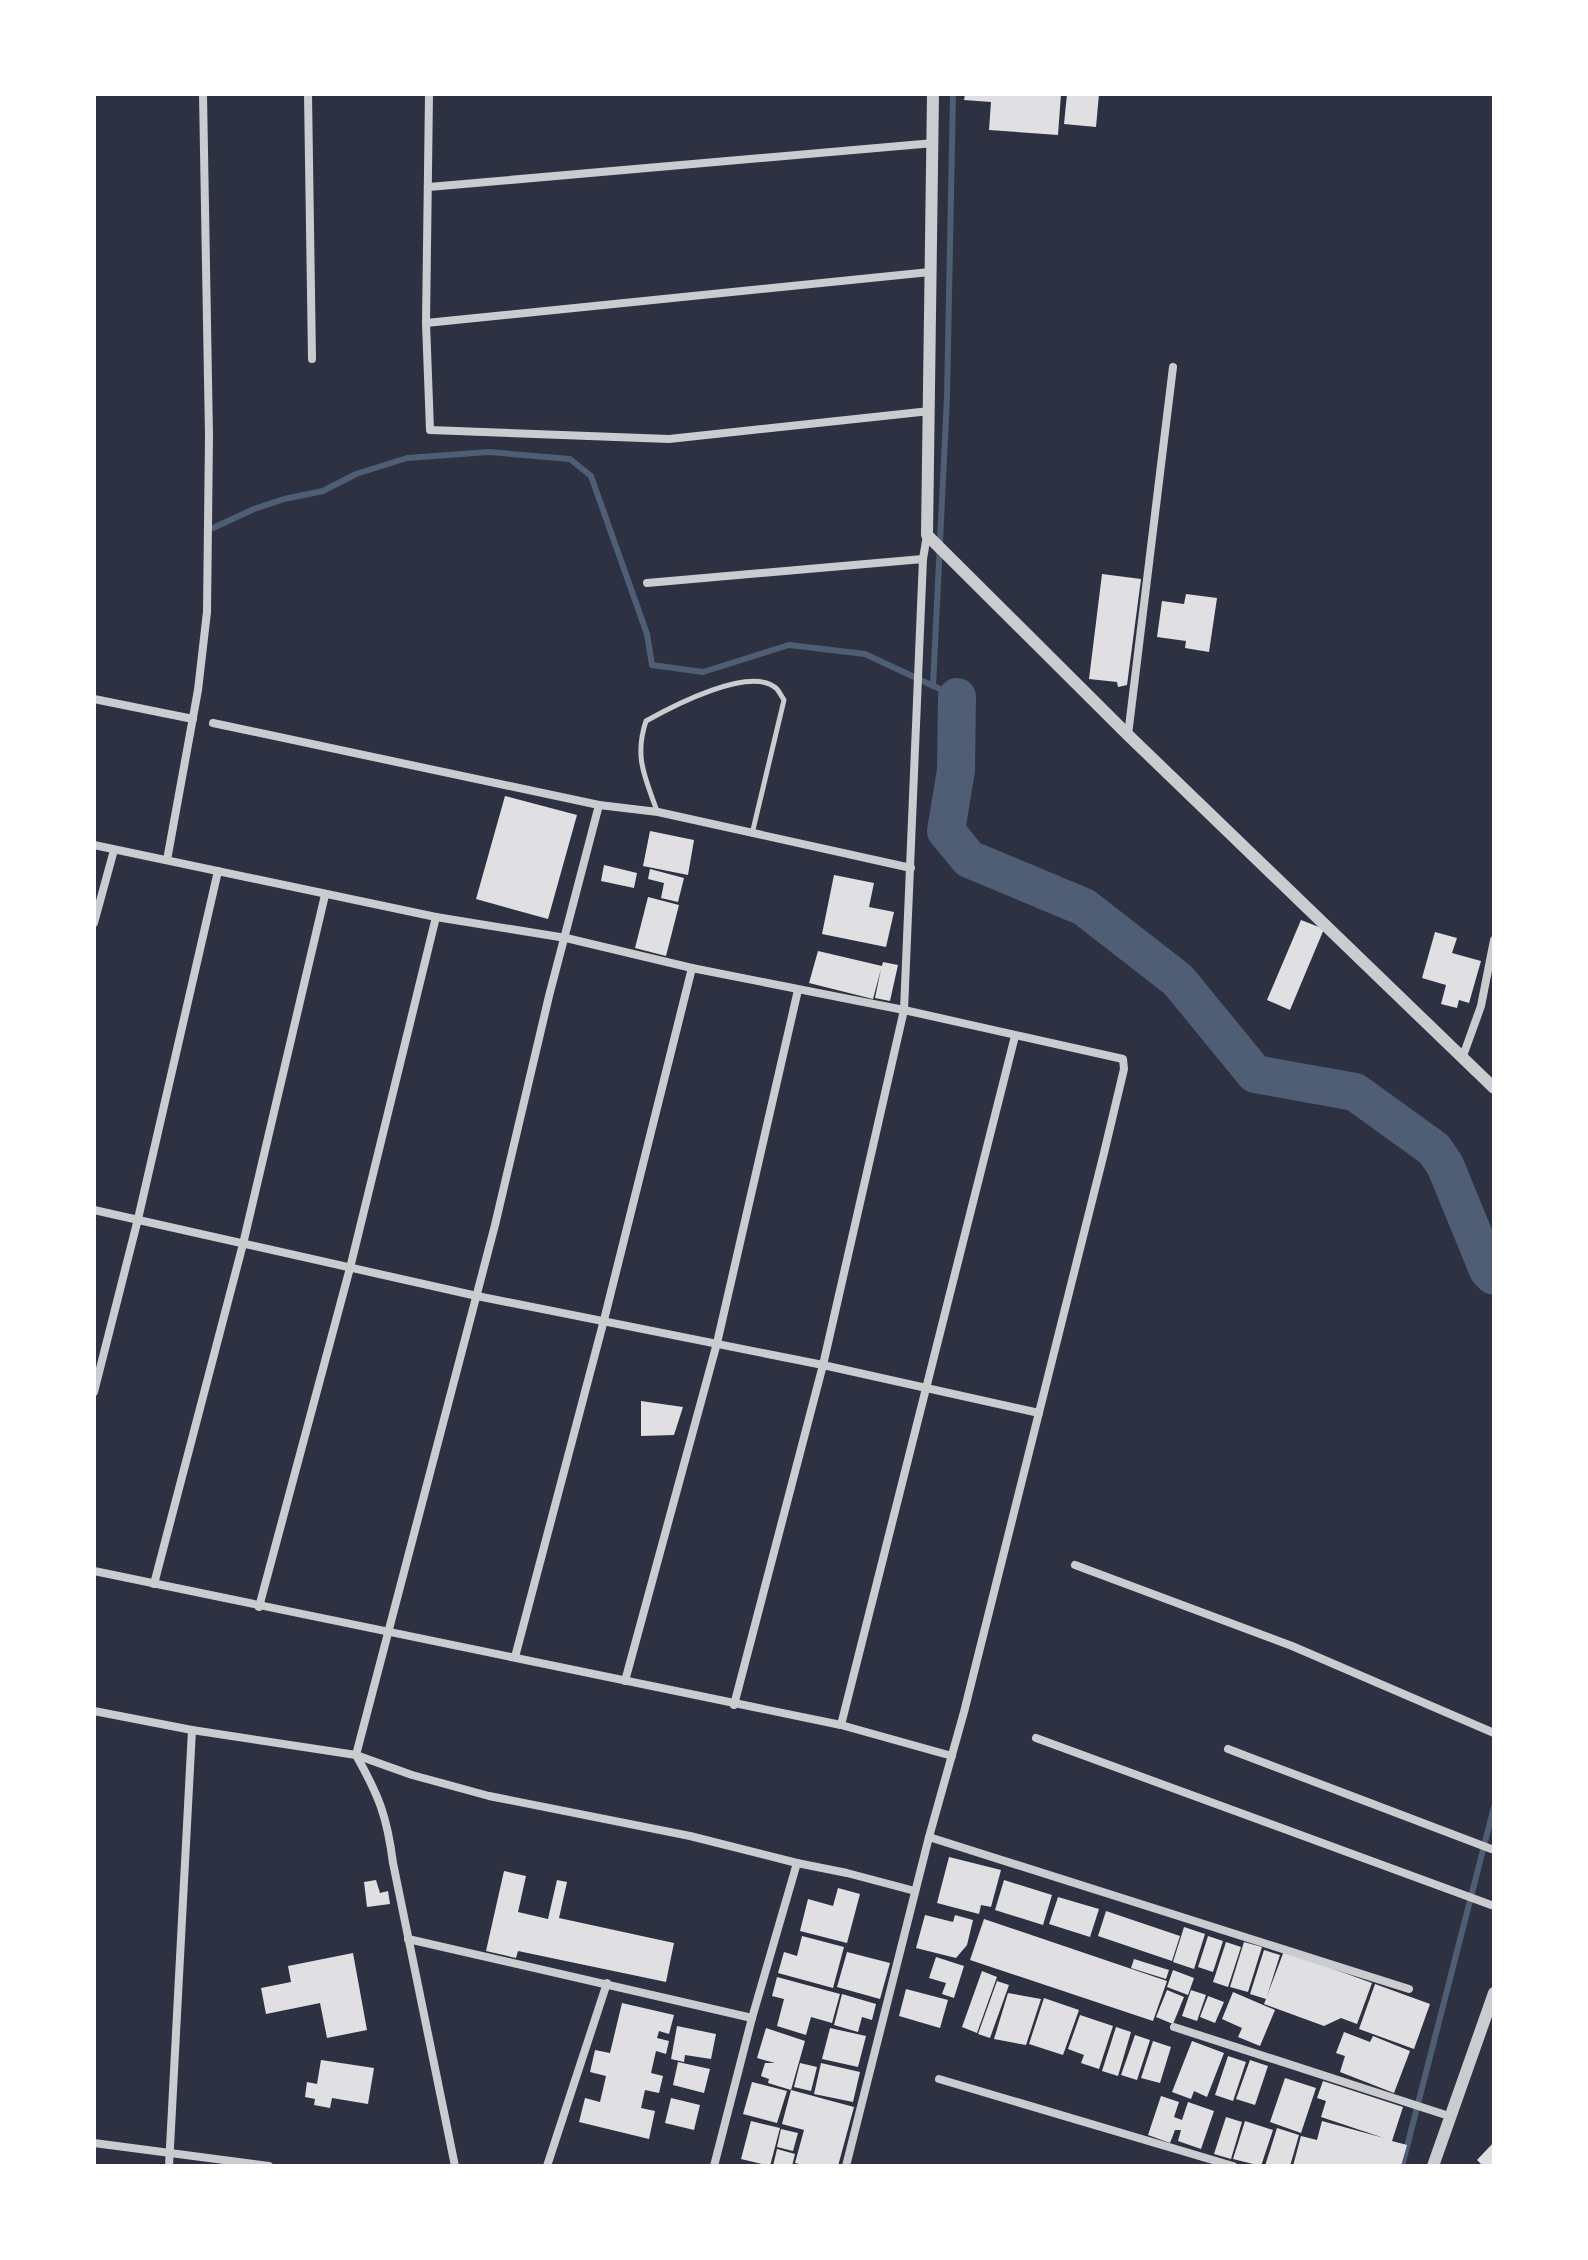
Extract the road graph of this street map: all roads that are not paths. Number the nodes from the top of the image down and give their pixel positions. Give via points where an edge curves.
1 (203, 94) edge
2 (308, 94) edge
3 (429, 94) edge
4 (933, 94) edge
5 (934, 143) junction
6 (429, 187) junction
7 (930, 272) junction
8 (426, 323) junction
9 (312, 359) dead end
10 (1173, 367) dead end
11 (930, 411) junction
12 (927, 535) junction
13 (923, 559) junction
14 (647, 583) dead end
15 (94, 699) edge
16 (193, 719) junction
17 (213, 723) dead end
18 (1128, 735) junction
19 (599, 805) junction
20 (658, 812) junction
21 (752, 835) junction
22 (94, 845) edge
23 (114, 850) junction
24 (167, 860) junction
25 (911, 868) junction
26 (218, 871) junction
27 (325, 895) junction
28 (436, 917) junction
29 (94, 923) edge
30 (566, 938) junction
31 (1494, 940) edge
32 (692, 968) junction
33 (798, 990) junction
34 (904, 1010) junction
35 (1015, 1036) junction
36 (1463, 1056) junction
37 (1494, 1088) edge
38 (94, 1210) edge
39 (138, 1219) junction
40 (243, 1244) junction
41 (350, 1268) junction
42 (477, 1296) junction
43 (604, 1320) junction
44 (717, 1343) junction
45 (823, 1365) junction
46 (925, 1390) junction
47 (94, 1392) edge
48 (1039, 1413) junction
49 (1075, 1565) dead end
50 (94, 1571) edge
51 (154, 1584) junction
52 (259, 1607) junction
53 (390, 1631) junction
54 (515, 1657) junction
55 (625, 1681) junction
56 (734, 1705) junction
57 (94, 1711) edge
58 (841, 1725) junction
59 (192, 1730) junction
60 (1494, 1733) edge
61 (1036, 1738) dead end
62 (1228, 1749) dead end
63 (356, 1755) junction
64 (952, 1756) junction
65 (929, 1837) junction
66 (1494, 1850) edge
67 (797, 1863) junction
68 (915, 1891) junction
69 (1493, 1906) edge
70 (408, 1939) junction
71 (607, 1983) junction
72 (1409, 1989) dead end
73 (1494, 1993) edge
74 (752, 2018) junction
75 (1174, 2027) dead end
76 (939, 2079) dead end
77 (1445, 2115) junction
78 (94, 2143) edge
79 (169, 2152) junction
80 (169, 2166) edge
81 (269, 2166) edge
82 (455, 2166) edge
83 (547, 2166) edge
84 (714, 2166) edge
85 (846, 2166) edge
86 (1233, 2166) edge
87 (1433, 2166) edge

1 - 16 street via 207,612
2 - 9 street
3 - 6 street
4 - 5 street
5 - 6 street
5 - 7 street
6 - 8 street
7 - 8 street
7 - 11 street
8 - 11 street via 430,430 669,439
10 - 18 street
11 - 12 street
12 - 13 street
12 - 18 street
13 - 14 street
13 - 25 street
15 - 16 street
16 - 24 street
17 - 19 street
18 - 36 street
19 - 20 street
19 - 30 street
20 - 21 street
20 - 21 lane via 640,763 639,740 646,721 712,689 756,681 776,687 784,700
21 - 25 street
22 - 23 street
23 - 24 street
23 - 29 street
24 - 26 street
25 - 34 street
26 - 27 street
26 - 39 street
27 - 28 street
27 - 40 street
28 - 30 street
28 - 41 street
30 - 32 street
30 - 42 street
31 - 36 street via 1481,1006
32 - 33 street
32 - 43 street
33 - 34 street
33 - 44 street
34 - 35 street
34 - 45 street
35 - 46 street
35 - 48 street via 1116,1056 1123,1059 1124,1069
36 - 37 street
38 - 39 street
39 - 40 street
39 - 47 street
40 - 41 street
40 - 51 street
41 - 42 street
41 - 52 street
42 - 43 street
42 - 53 street
43 - 44 street
43 - 54 street
44 - 45 street
44 - 55 street
45 - 46 street
45 - 56 street
46 - 48 street
46 - 58 street
48 - 64 street
49 - 60 street via 1292,1646
50 - 51 street
51 - 52 street
52 - 53 street
53 - 54 street
53 - 63 street
54 - 55 street
55 - 56 street
56 - 58 street
57 - 59 street
58 - 64 street
59 - 63 street
59 - 79 street
61 - 69 street
62 - 66 street
63 - 67 street via 489,1796
63 - 70 street via 388,1824
64 - 65 street
65 - 68 street
65 - 72 street
67 - 68 street
67 - 74 street
68 - 85 street
70 - 71 street
70 - 82 street
71 - 74 street
71 - 83 street
73 - 77 street
74 - 84 street
75 - 77 street
76 - 86 street
77 - 87 street
78 - 79 street
79 - 80 street
79 - 81 street

